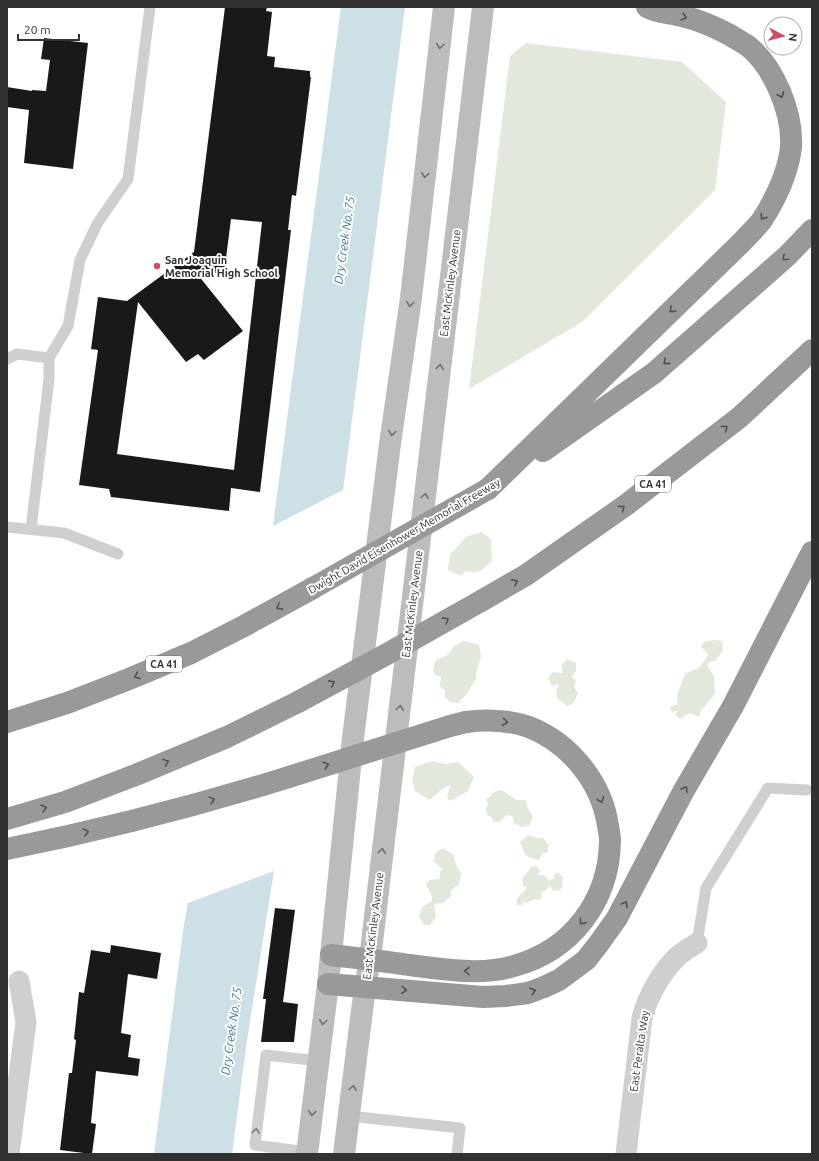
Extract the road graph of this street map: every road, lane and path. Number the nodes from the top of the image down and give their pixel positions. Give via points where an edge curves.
1 (150, 7) edge
2 (444, 7) edge
3 (483, 7) edge
4 (647, 7) edge
5 (812, 230) edge
6 (812, 350) edge
7 (49, 358) junction
8 (7, 359) edge
9 (488, 489) junction
10 (7, 527) edge
11 (31, 529) junction
12 (812, 552) edge
13 (118, 554) dead end
14 (7, 722) edge
15 (807, 790) dead end
16 (7, 818) edge
17 (7, 849) edge
18 (696, 943) joint
19 (331, 955) junction
20 (370, 960) junction
21 (13, 978) edge
22 (328, 984) junction
23 (365, 987) junction
24 (319, 1061) junction
25 (349, 1116) junction
26 (9, 1143) edge
27 (307, 1153) edge
28 (344, 1154) edge
29 (457, 1154) edge
30 (626, 1154) edge

1 - 7 lane via 128,179 97,224 80,260 68,326
2 -> 19 main road via 411,298 353,738
20 -> 3 main road, East McKinley Avenue
4 -> 9 highway via 708,24 748,46 764,64 785,103 789,123 791,146 785,174 762,220 742,242
5 -> 9 highway, Dwight David Eisenhower Memorial Freeway / CA 41 via 787,256 654,373
16 -> 6 highway, CA 41, bridge via 65,802 227,738 387,654 526,575 626,505 740,416
7 - 8 lane via 17,354
7 - 11 lane via 49,380
9 -> 14 highway, Dwight David Eisenhower Memorial Freeway / CA 41, bridge via 313,588 191,653 67,703
10 - 11 lane
11 - 13 lane via 64,533
23 -> 12 highway via 483,997 506,996 528,993 544,987 559,980 586,960 617,918 683,792 733,706
15 - 18 lane via 768,788 706,888
17 -> 20 highway, bridge via 230,796 466,722 507,721 528,727 564,748 591,779 601,797 610,840 603,886 583,921 568,938 531,960 491,970 450,970
18 - 30 street, East Peralta Way via 670,965 652,990 642,1018
19 - 20 highway
19 - 22 main road
20 - 23 main road, East McKinley Avenue
21 - 26 street via 26,1022
22 - 23 highway
22 -> 24 main road
25 -> 23 main road, East McKinley Avenue
24 -> 27 main road
27 -> 24 lane via 255,1145 266,1055
25 - 28 main road, East McKinley Avenue
25 - 29 lane via 460,1128

